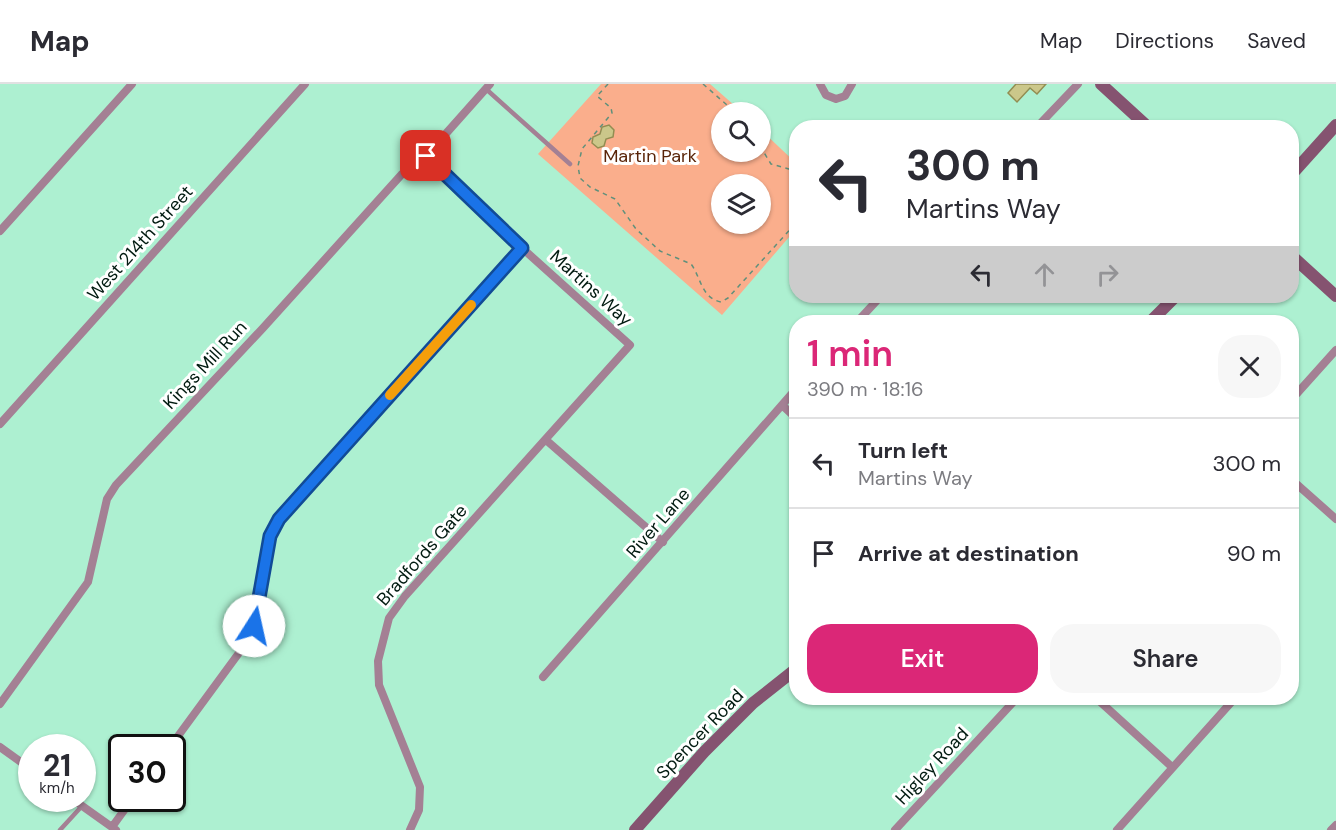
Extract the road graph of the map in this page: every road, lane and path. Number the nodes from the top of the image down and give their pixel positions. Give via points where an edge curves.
1 (132, 84) edge
2 (305, 84) edge
3 (609, 84) edge
4 (703, 84) edge
5 (820, 84) edge
6 (852, 84) edge
7 (1078, 84) edge
8 (1101, 84) edge
9 (488, 86) edge
10 (724, 102) edge
11 (1044, 120) edge
12 (1140, 120) edge
13 (1336, 125) edge
14 (426, 156) junction
15 (770, 162) edge
16 (570, 164) dead end
17 (1299, 166) edge
18 (789, 169) edge
19 (0, 231) edge
20 (789, 231) edge
21 (522, 248) junction
22 (1299, 262) edge
23 (1336, 296) edge
24 (874, 303) edge
25 (1169, 303) edge
26 (863, 315) edge
27 (1157, 315) edge
28 (630, 345) joint
29 (1336, 350) edge
30 (1299, 391) edge
31 (789, 397) edge
32 (782, 405) junction
33 (789, 412) edge
34 (0, 424) edge
35 (546, 440) junction
36 (1299, 486) edge
37 (1336, 519) edge
38 (663, 542) junction
39 (789, 675) edge
40 (543, 677) dead end
41 (0, 704) edge
42 (1011, 705) edge
43 (1104, 705) edge
44 (1229, 705) edge
45 (180, 734) edge
46 (0, 747) edge
47 (18, 760) edge
48 (1173, 767) junction
49 (76, 812) edge
50 (90, 812) edge
51 (124, 812) edge
52 (1336, 825) edge
53 (114, 829) edge
54 (60, 830) edge
55 (410, 830) edge
56 (635, 830) edge
57 (895, 830) edge
58 (1117, 830) edge
59 (1331, 830) edge

1 - 19 street
2 - 34 street, West 214th Street
3 - 20 path via 597,96 612,113 582,149 580,178 615,199 636,229 660,251 691,264 712,299 721,302 728,298
4 - 10 path
5 - 6 street via 826,95 836,99 845,96
7 - 11 street
8 - 12 street
9 - 14 street, Kings Mill Run
9 - 16 lane
13 - 17 street
14 - 21 street, Martins Way
14 - 41 street, Kings Mill Run via 402,174 116,485 107,499 88,582
15 - 18 path
21 - 28 street, Martins Way
21 - 45 street via 279,519 270,536 254,626 247,642
22 - 23 street
24 - 26 street
25 - 27 street
28 - 35 street, Bradfords Gate
29 - 30 street
31 - 32 street, River Lane
32 - 33 street
32 - 38 street, River Lane
35 - 38 street
35 - 55 street, Bradfords Gate via 389,618 378,661 380,685 420,787 419,810
36 - 37 street
38 - 40 street, River Lane
39 - 56 street, Spencer Road via 753,703 704,752
42 - 57 street, Higley Road
43 - 48 street
44 - 48 street
46 - 47 street
48 - 58 street
49 - 54 lane
50 - 53 street
51 - 53 street
52 - 59 street

